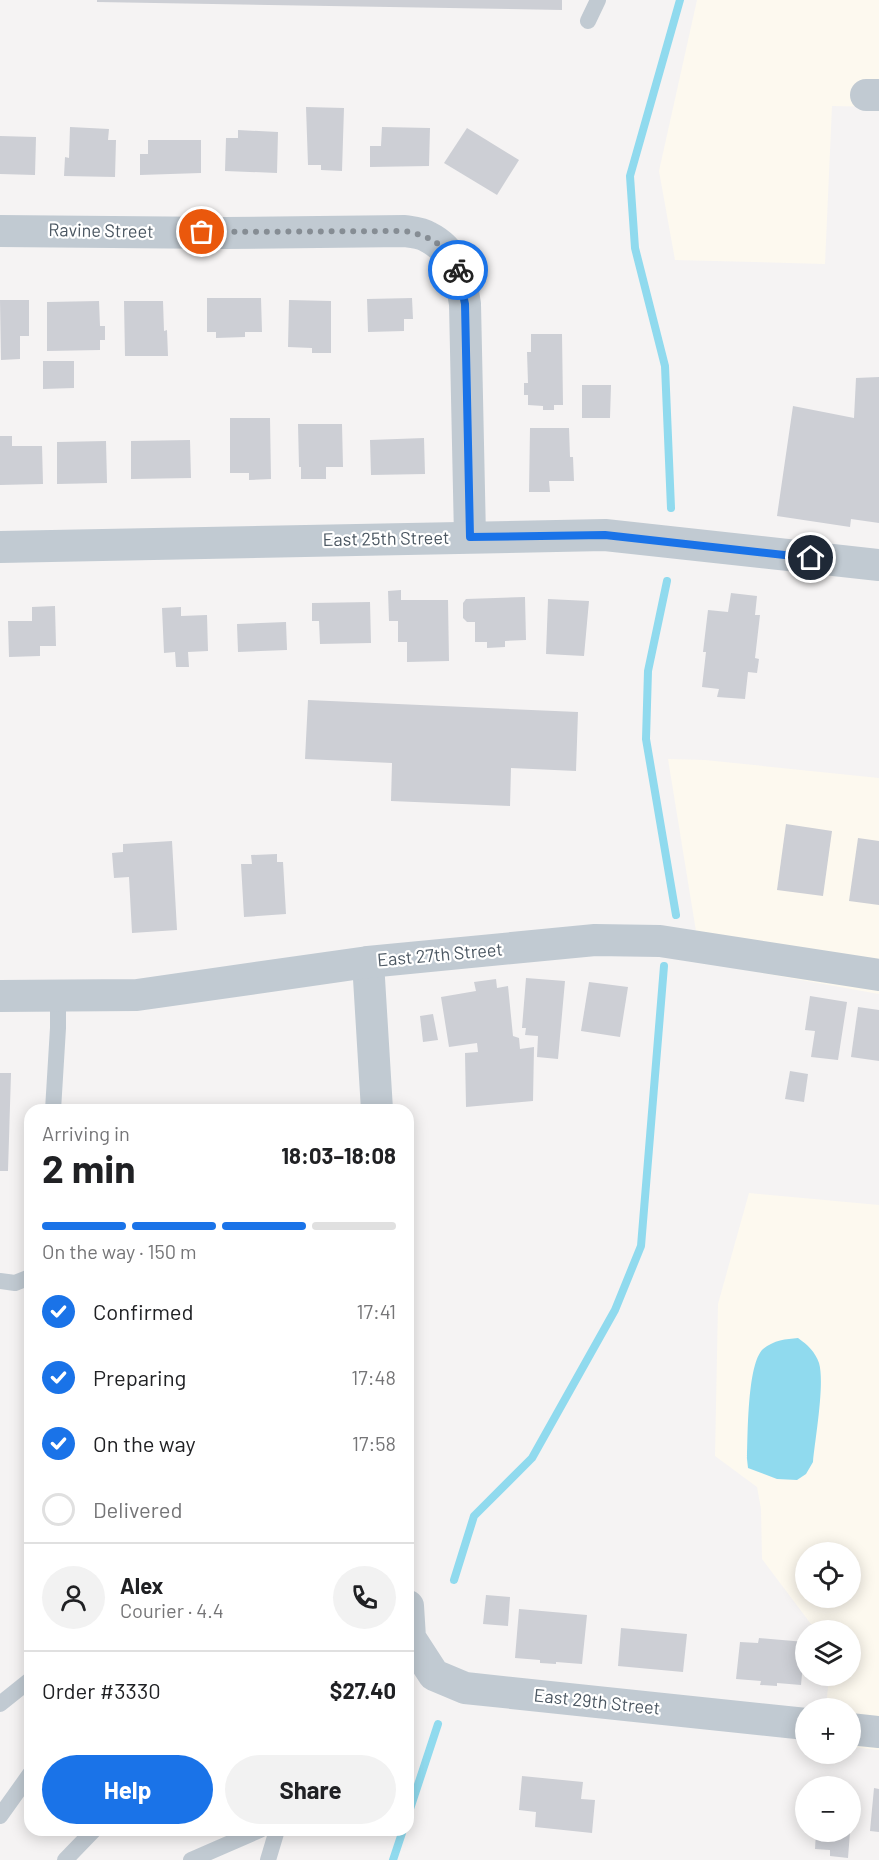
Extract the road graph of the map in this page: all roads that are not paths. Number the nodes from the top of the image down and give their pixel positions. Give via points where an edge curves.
1 (598, 0) edge
2 (588, 21) dead end
3 (0, 231) edge
4 (470, 537) junction
5 (0, 548) edge
6 (879, 565) edge
7 (368, 962) junction
8 (879, 975) edge
9 (58, 995) junction
10 (0, 996) edge
11 (53, 1104) edge
12 (377, 1104) edge
13 (24, 1279) edge
14 (0, 1281) edge
15 (414, 1644) edge
16 (24, 1685) edge
17 (0, 1704) edge
18 (795, 1724) edge
19 (861, 1730) edge
20 (879, 1732) edge
21 (24, 1782) edge
22 (0, 1816) edge
23 (88, 1836) edge
24 (246, 1836) edge
25 (275, 1836) edge
26 (65, 1860) edge
27 (190, 1860) edge
28 (268, 1860) edge

1 - 2 lane
3 - 4 street, Ravine Street via 405,231 428,236 447,252 460,273 465,304
4 - 5 street, East 25th Street
4 - 6 street, East 25th Street via 605,535
7 - 8 street, East 27th Street via 595,940 660,940
7 - 9 street, East 27th Street via 137,995
7 - 12 street
9 - 10 street, East 27th Street
9 - 11 lane
13 - 14 lane
15 - 18 street, East 29th Street via 435,1675 465,1688
16 - 17 lane
19 - 20 street
21 - 22 lane
23 - 26 lane
24 - 27 lane
25 - 28 lane

